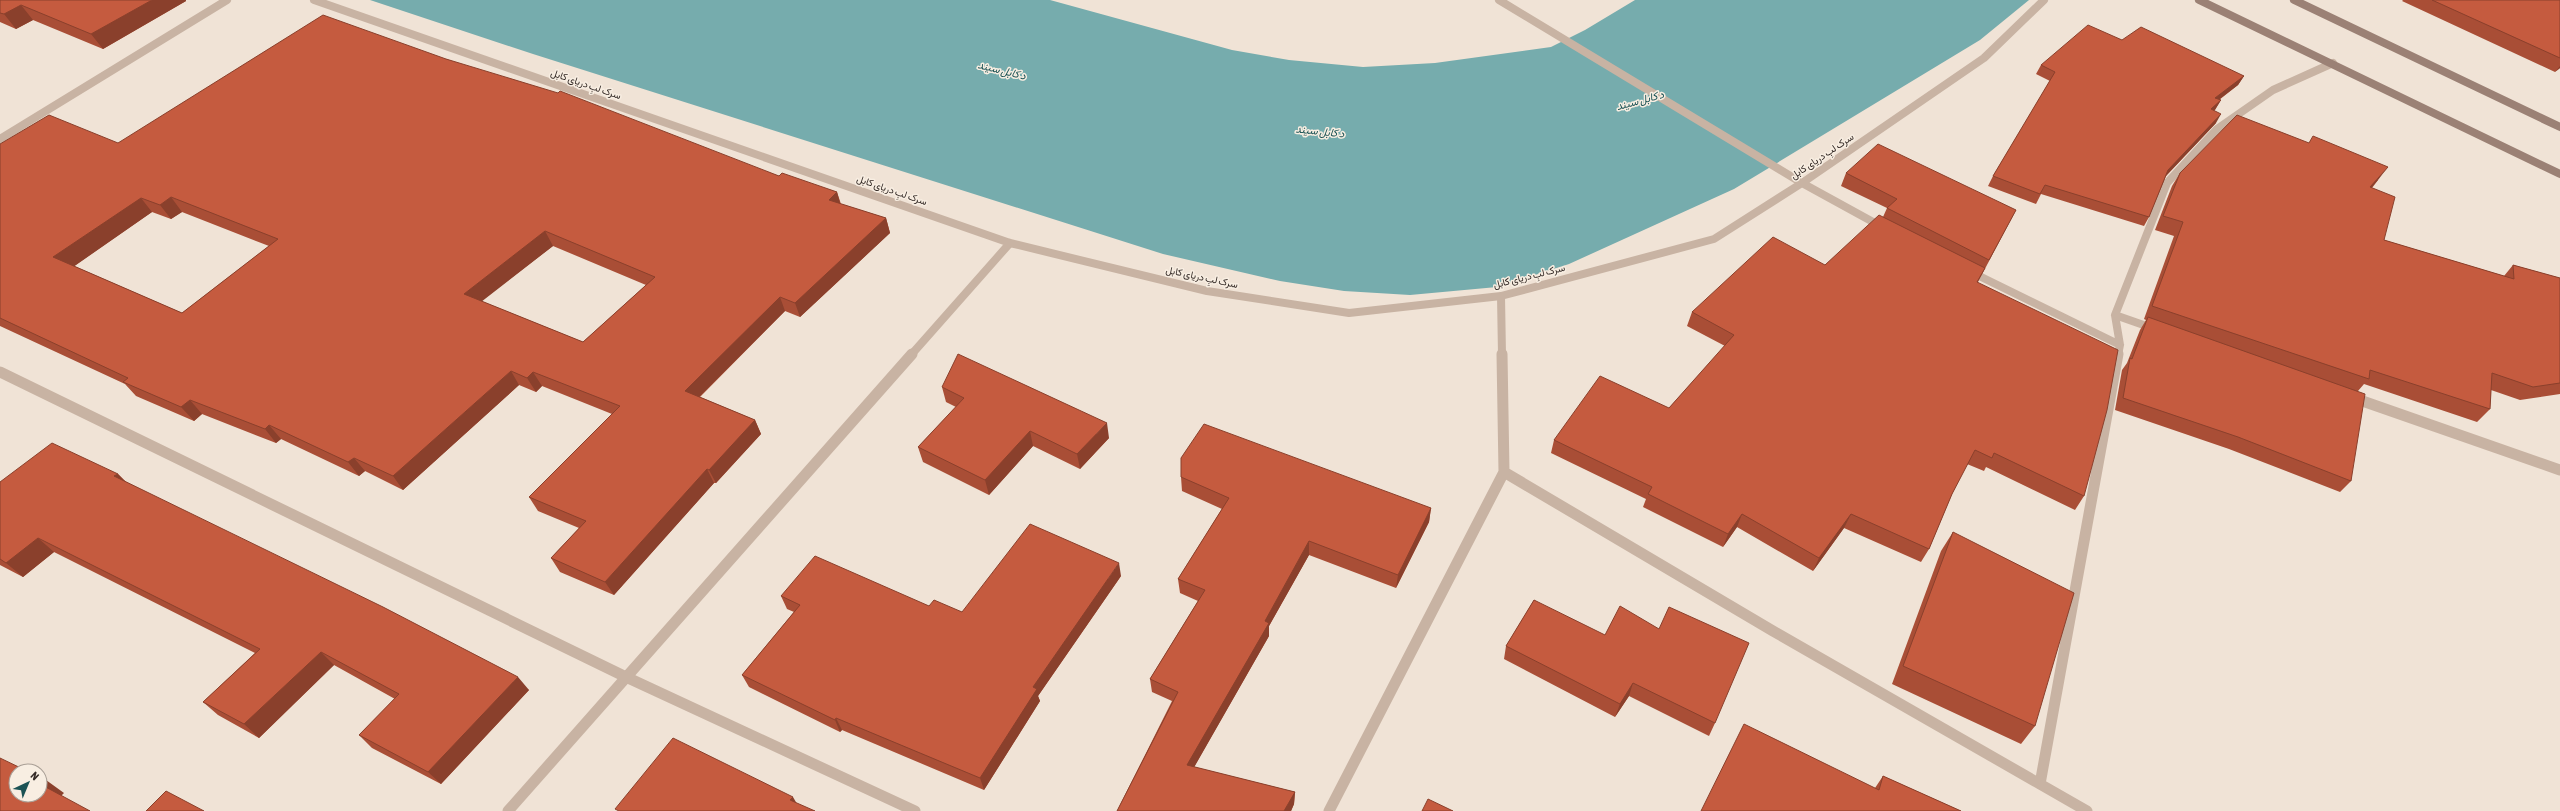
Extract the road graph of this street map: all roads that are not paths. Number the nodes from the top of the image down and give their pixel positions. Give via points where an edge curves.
1 (227, 0) edge
2 (314, 0) edge
3 (1499, 0) edge
4 (2044, 0) edge
5 (2198, 0) edge
6 (2294, 0) edge
7 (2333, 63) junction
8 (2560, 127) edge
9 (0, 139) edge
10 (2560, 174) edge
11 (1802, 183) junction
12 (1890, 231) edge
13 (1010, 243) junction
14 (1959, 266) edge
15 (1501, 296) junction
16 (2115, 315) junction
17 (2168, 334) edge
18 (2120, 345) junction
19 (0, 372) edge
20 (2342, 394) edge
21 (2560, 470) edge
22 (1504, 472) junction
23 (626, 677) junction
24 (2040, 784) junction
25 (508, 811) edge
26 (915, 811) edge
27 (1329, 811) edge
28 (2087, 811) edge

1 - 9 street
2 - 13 street, سرک لبِ دریای کابل
3 - 11 street via 1778,166
4 - 11 street, سرک لبِ دریای کابل via 1984,58
5 - 7 main road
6 - 8 main road
7 - 10 main road
7 - 16 street via 2273,90 2217,129 2167,183
11 - 12 street
11 - 15 street, سرک لبِ دریای کابل via 1714,239
13 - 15 street, سرک لبِ دریای کابل via 1207,291 1349,313
13 - 23 street
14 - 18 street
15 - 22 street
16 - 17 street
16 - 18 street
18 - 24 street
19 - 23 street
20 - 21 street
22 - 24 street via 1766,627
22 - 27 street
23 - 25 street
23 - 26 street
24 - 28 street

